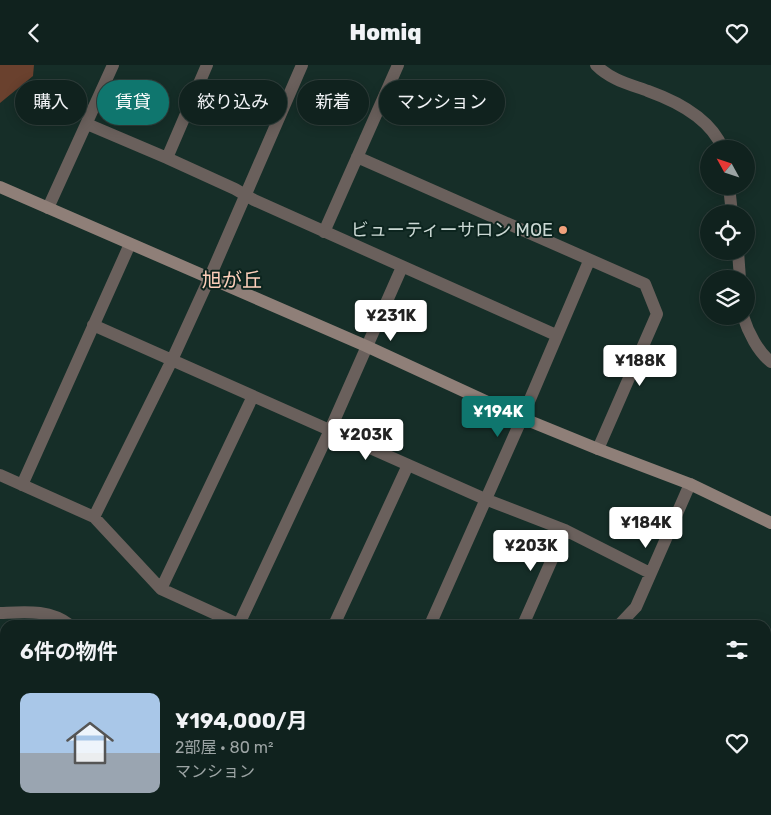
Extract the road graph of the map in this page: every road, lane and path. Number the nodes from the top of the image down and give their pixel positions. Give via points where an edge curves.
1 (113, 65) edge
2 (208, 65) edge
3 (302, 65) edge
4 (398, 65) edge
5 (596, 65) edge
6 (87, 124) joint
7 (87, 125) edge
8 (719, 140) edge
9 (357, 157) junction
10 (167, 158) junction
11 (0, 187) edge
12 (245, 194) junction
13 (48, 208) junction
14 (324, 232) junction
15 (130, 244) junction
16 (589, 261) junction
17 (402, 267) junction
18 (210, 279) junction
19 (93, 325) junction
20 (746, 325) edge
21 (556, 335) junction
22 (366, 346) junction
23 (172, 360) junction
24 (771, 362) edge
25 (253, 396) junction
26 (522, 418) junction
27 (330, 430) junction
28 (598, 449) junction
29 (408, 465) junction
30 (0, 475) edge
31 (690, 484) junction
32 (22, 485) junction
33 (485, 499) junction
34 (94, 517) junction
35 (771, 523) edge
36 (565, 530) junction
37 (650, 573) junction
38 (161, 589) junction
39 (0, 613) edge
40 (63, 620) edge
41 (228, 620) edge
42 (241, 620) edge
43 (336, 620) edge
44 (432, 620) edge
45 (525, 620) edge
46 (624, 620) edge

1 - 6 street
2 - 10 street
3 - 12 street
4 - 9 street
5 - 8 street via 614,79 670,100 702,120
6 - 10 street
7 - 13 street
9 - 14 street
9 - 16 street
10 - 12 street
11 - 13 street
12 - 14 street
12 - 18 street
13 - 15 street
14 - 17 street
15 - 18 street
15 - 19 street
16 - 21 street
16 - 28 street via 645,284 657,314
17 - 21 street
17 - 22 street
18 - 22 street
18 - 23 street
19 - 23 street
19 - 32 street
20 - 24 street via 756,344
21 - 26 street
22 - 26 street
22 - 27 street
23 - 25 street
23 - 34 street
25 - 27 street
25 - 38 street
26 - 28 street
26 - 33 street
27 - 29 street
27 - 42 street
28 - 31 street
29 - 33 street
29 - 43 street
30 - 32 street
31 - 35 street
31 - 37 street
32 - 34 street
33 - 36 street
33 - 44 street
34 - 38 street
36 - 37 street
36 - 45 street
37 - 46 street via 636,607
38 - 41 street
39 - 40 street via 34,612

